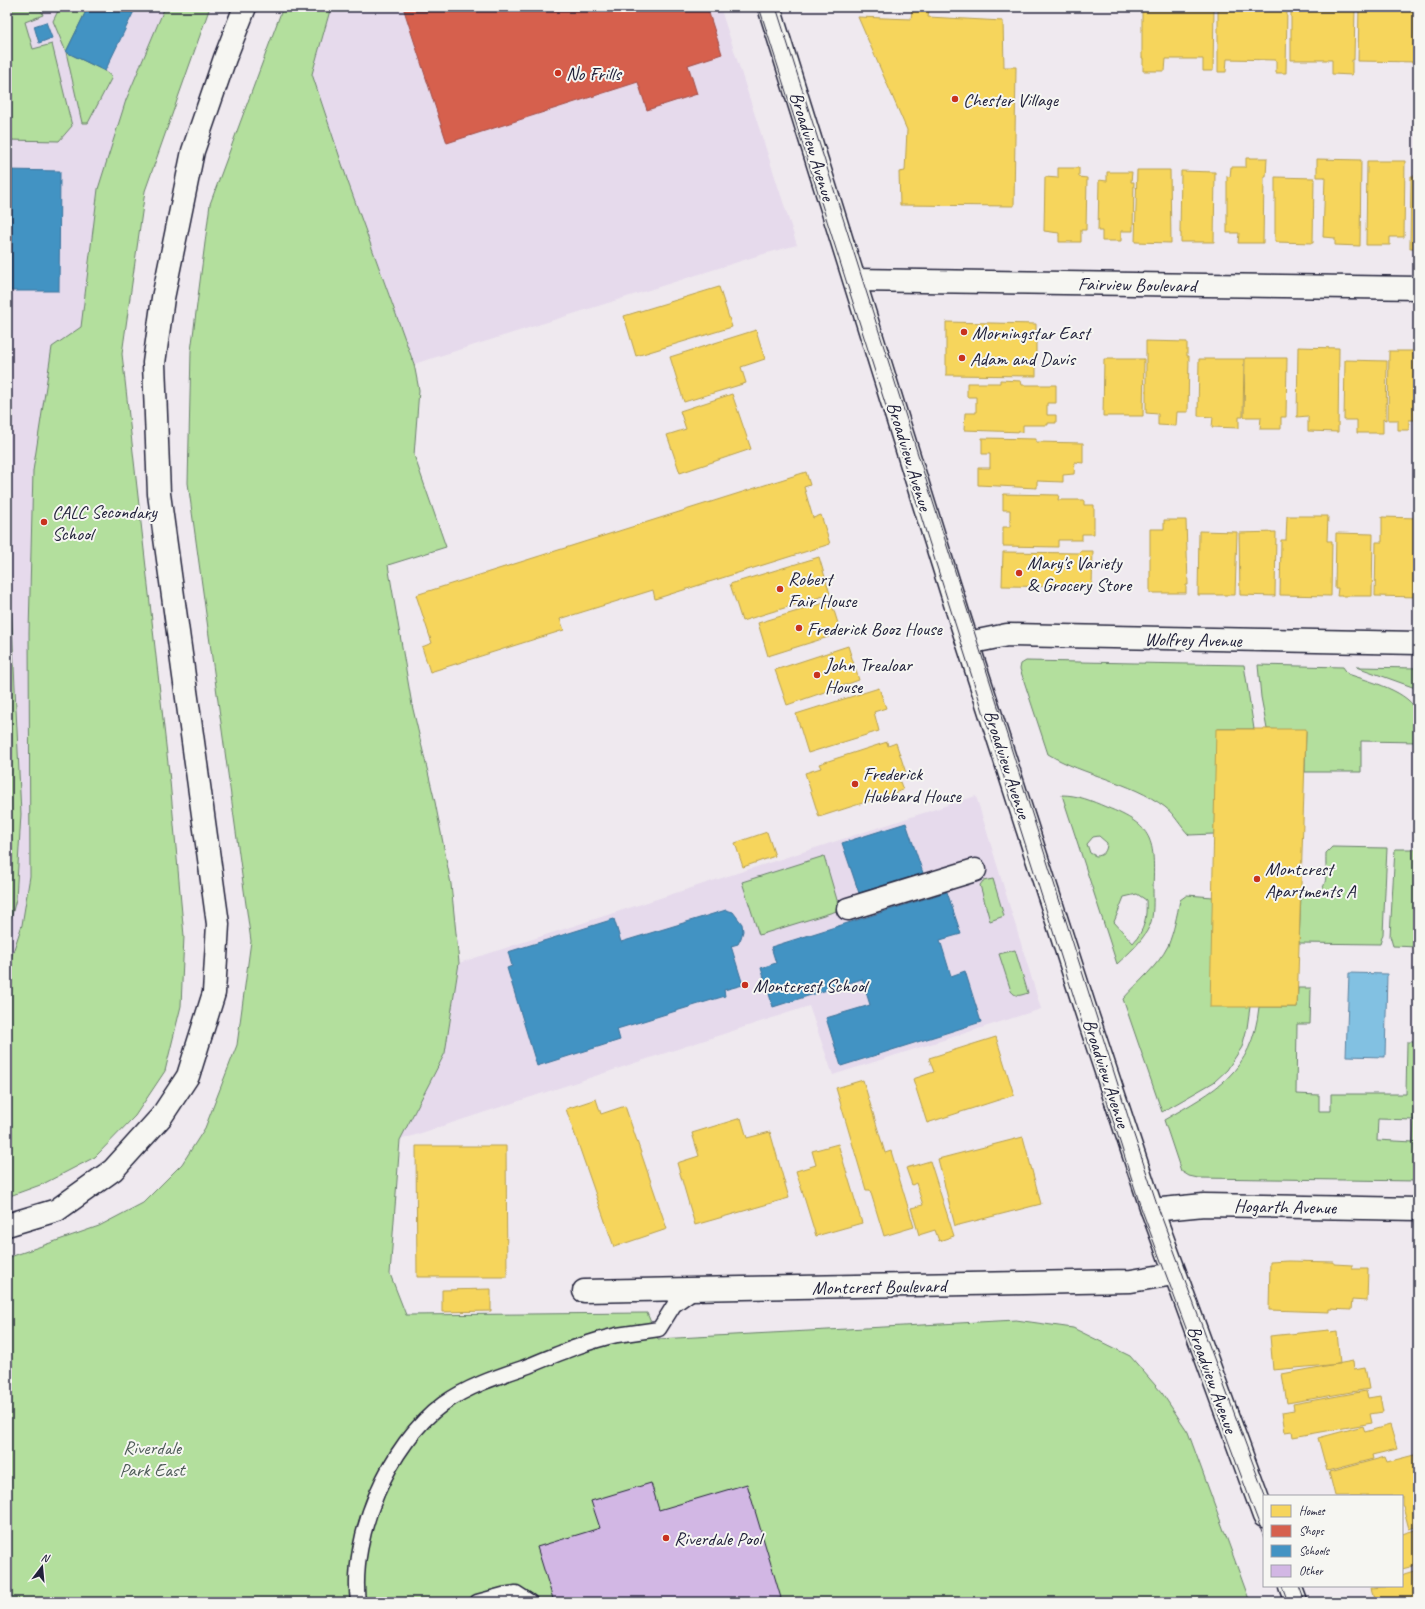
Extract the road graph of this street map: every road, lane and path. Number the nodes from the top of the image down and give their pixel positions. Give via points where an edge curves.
1 (245, 7) edge
2 (769, 7) edge
3 (855, 280) junction
4 (1418, 288) edge
5 (968, 642) junction
6 (1418, 643) edge
7 (975, 870) dead end
8 (848, 909) dead end
9 (1418, 1209) edge
10 (1152, 1210) junction
11 (7, 1225) edge
12 (1174, 1274) junction
13 (695, 1289) junction
14 (584, 1291) dead end
15 (1263, 1513) edge
16 (1290, 1587) edge
17 (358, 1602) edge
18 (477, 1602) edge
19 (530, 1602) edge
20 (1296, 1602) edge

1 - 11 main road via 193,151 163,298 154,363 159,494 218,924 214,993 188,1076 162,1117 113,1170 57,1210
2 - 3 main road, Broadview Avenue
3 - 4 main road, Fairview Boulevard
3 - 5 main road, Broadview Avenue
5 - 6 main road, Wolfrey Avenue via 1006,634
5 - 10 main road, Broadview Avenue
7 - 8 main road
9 - 10 main road, Hogarth Avenue via 1204,1205
10 - 12 main road, Broadview Avenue
12 - 13 main road, Montcrest Boulevard via 1131,1281
12 - 15 main road, Broadview Avenue
13 - 14 main road, Montcrest Boulevard
13 - 17 lane via 674,1305 659,1329 616,1336 575,1348 483,1382 443,1404 404,1446 388,1471 376,1498 365,1525 360,1552 355,1582
16 - 20 main road
18 - 19 lane via 516,1593

